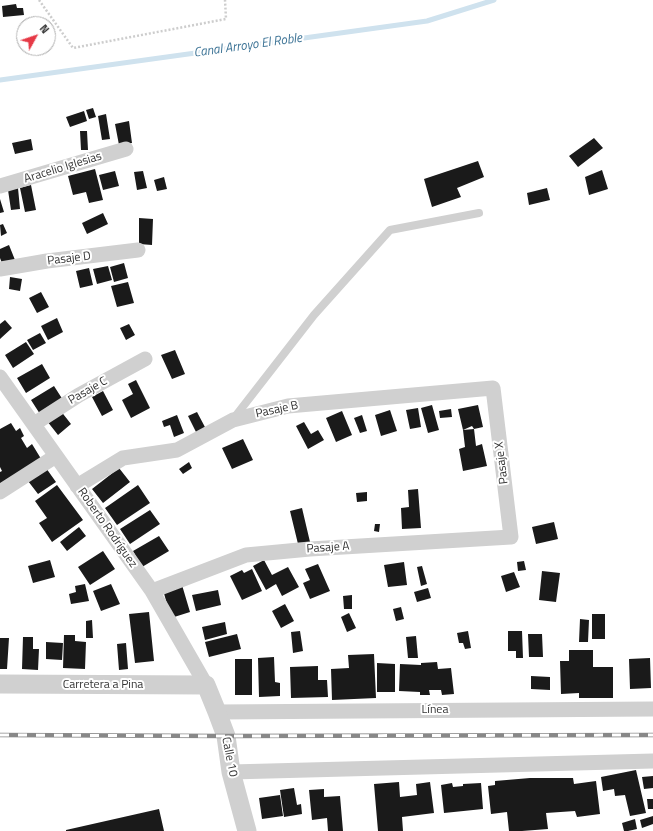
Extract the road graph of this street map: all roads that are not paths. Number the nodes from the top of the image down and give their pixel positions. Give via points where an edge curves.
1 (126, 149) dead end
2 (0, 186) edge
3 (479, 213) dead end
4 (138, 250) dead end
5 (0, 269) edge
6 (145, 359) dead end
7 (0, 377) edge
8 (493, 388) joint
9 (233, 420) junction
10 (34, 424) junction
11 (56, 456) junction
12 (77, 486) junction
13 (0, 492) edge
14 (511, 537) joint
15 (152, 591) junction
16 (0, 684) edge
17 (206, 685) junction
18 (653, 709) edge
19 (217, 712) junction
20 (653, 762) edge
21 (232, 772) junction
22 (247, 831) edge

1 - 2 street, Aracelio Iglesias
3 - 9 lane via 390,230 314,315
4 - 5 street, Pasaje D
6 - 10 street, Pasaje C via 79,395
7 - 10 street, Roberto Rodríguez
8 - 9 street, Pasaje B via 288,406
8 - 14 street, Pasaje X
9 - 12 street, Pasaje B via 177,450 123,458
10 - 11 street, Roberto Rodríguez
11 - 12 street, Roberto Rodríguez
11 - 13 street
12 - 15 street, Roberto Rodríguez
14 - 15 street, Pasaje A via 246,555
15 - 17 street, Roberto Rodríguez
16 - 17 street, Carretera a Pina
17 - 19 street, Calle 10
18 - 19 street, Línea
19 - 21 street, Calle 10 via 226,736
20 - 21 street
21 - 22 street, Calle 10

